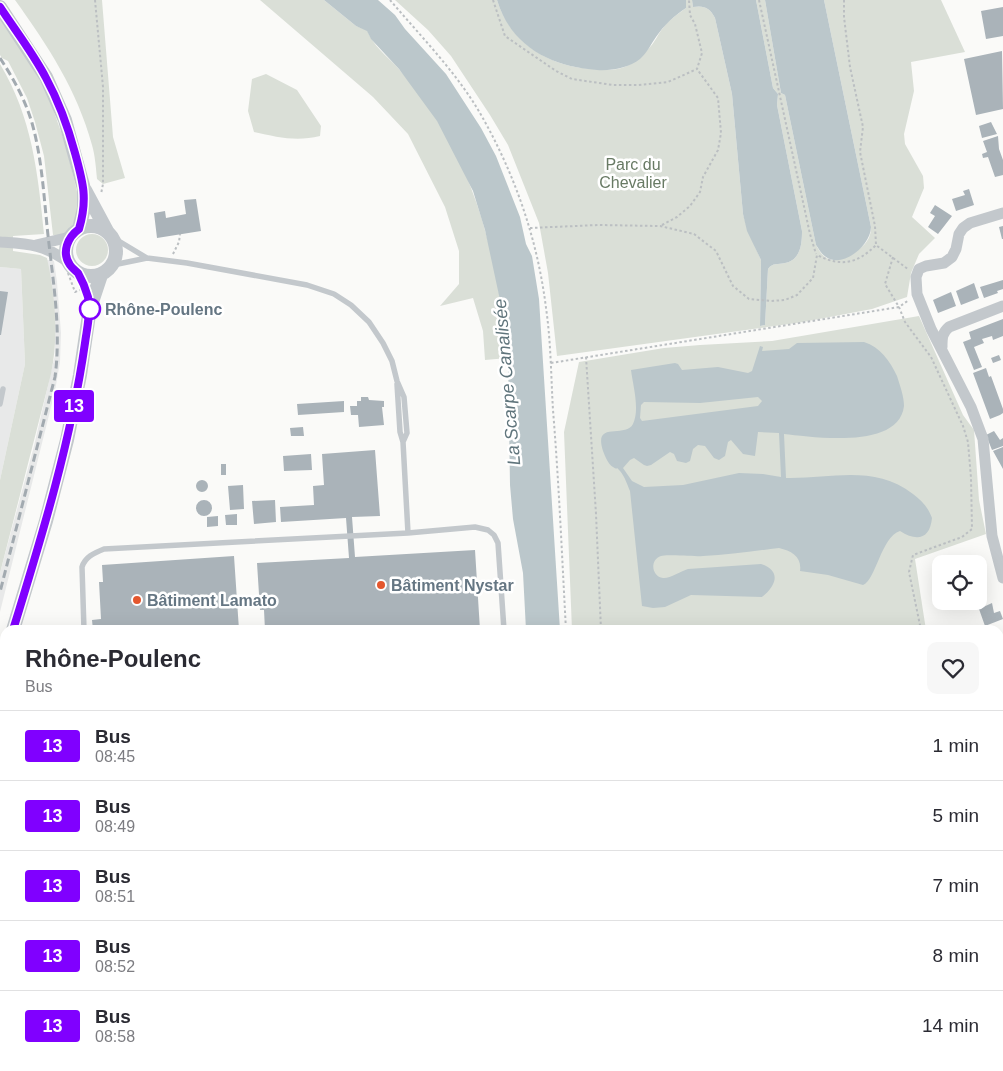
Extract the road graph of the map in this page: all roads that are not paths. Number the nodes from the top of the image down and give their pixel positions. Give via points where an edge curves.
1 (0, 7) edge
2 (84, 189) junction
3 (1003, 213) edge
4 (75, 233) junction
5 (110, 234) junction
6 (0, 242) edge
7 (36, 245) junction
8 (147, 258) junction
9 (112, 265) junction
10 (73, 267) junction
11 (101, 275) junction
12 (1003, 306) edge
13 (90, 308) junction
14 (942, 347) junction
15 (3, 389) dead end
16 (0, 404) edge
17 (408, 533) junction
18 (1003, 578) edge
19 (15, 625) edge
20 (84, 625) edge
21 (504, 625) edge

1 - 2 street via 46,77 59,105
2 - 4 street via 84,208
2 - 5 street
3 - 14 street via 970,223 959,234 952,257 944,263 919,269 916,277 918,294 931,329
4 - 5 street via 94,226
4 - 7 street
4 - 10 street via 68,241 66,252
5 - 8 lane
5 - 9 street via 117,251
6 - 7 street
7 - 10 street
8 - 9 lane
8 - 17 lane via 282,280 334,294 369,322 389,355 397,381
9 - 11 street
10 - 11 street via 89,276
10 - 13 street via 88,295
11 - 13 street
12 - 14 street via 949,327 942,335
13 - 19 street via 67,440
14 - 18 street via 983,439 992,536
15 - 16 lane
17 - 20 lane via 104,550 83,563
17 - 21 lane via 475,527 494,535 498,543

